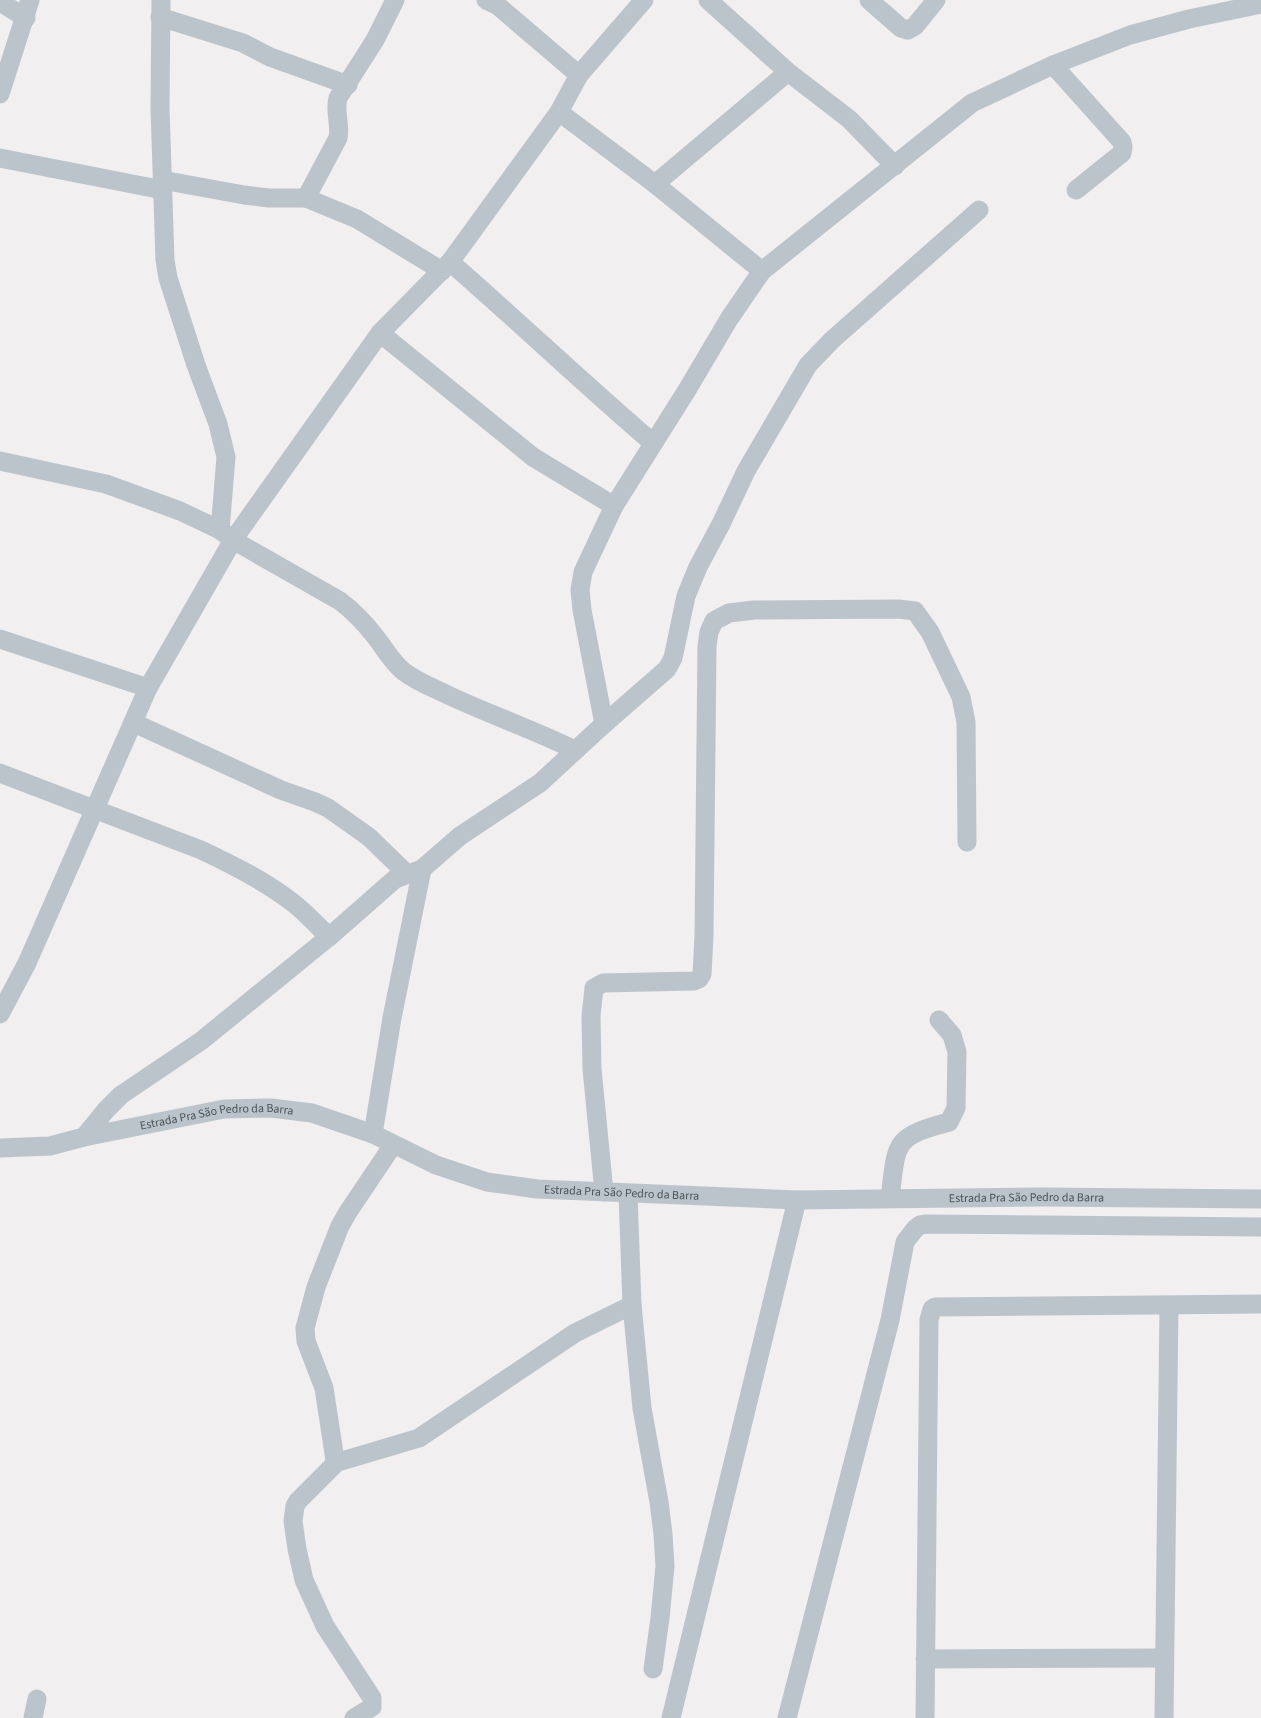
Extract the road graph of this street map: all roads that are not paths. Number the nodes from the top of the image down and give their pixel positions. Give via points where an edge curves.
1 (395, 0) edge
2 (486, 0) edge
3 (644, 0) edge
4 (708, 0) edge
5 (869, 0) edge
6 (936, 0) edge
7 (0, 2) edge
8 (1261, 4) edge
9 (28, 9) edge
10 (160, 9) edge
11 (1054, 65) junction
12 (788, 72) junction
13 (579, 75) junction
14 (348, 85) junction
15 (0, 94) edge
16 (559, 112) junction
17 (0, 158) edge
18 (895, 166) junction
19 (655, 184) junction
20 (163, 185) junction
21 (1076, 190) dead end
22 (306, 198) junction
23 (979, 210) dead end
24 (446, 266) junction
25 (762, 270) junction
26 (380, 333) junction
27 (653, 443) junction
28 (0, 462) edge
29 (614, 506) junction
30 (227, 535) junction
31 (0, 639) edge
32 (148, 688) junction
33 (134, 723) junction
34 (604, 724) junction
35 (575, 750) junction
36 (0, 773) edge
37 (94, 809) junction
38 (968, 842) dead end
39 (414, 871) junction
40 (328, 937) junction
41 (0, 1014) edge
42 (939, 1020) dead end
43 (373, 1134) junction
44 (84, 1137) junction
45 (393, 1145) junction
46 (0, 1148) edge
47 (604, 1192) junction
48 (628, 1194) junction
49 (890, 1198) junction
50 (1261, 1199) edge
51 (797, 1200) junction
52 (1261, 1227) edge
53 (1261, 1304) edge
54 (632, 1305) junction
55 (1170, 1305) junction
56 (335, 1463) junction
57 (1164, 1658) junction
58 (925, 1659) junction
59 (653, 1669) dead end
60 (37, 1699) dead end
61 (33, 1718) edge
62 (354, 1718) edge
63 (672, 1718) edge
64 (787, 1718) edge
65 (925, 1718) edge
66 (1164, 1718) edge

1 - 14 street
2 - 13 street
3 - 13 street
4 - 12 street
5 - 6 street via 901,28 908,30
7 - 9 street
8 - 11 street via 1130,35
9 - 15 street
10 - 14 street via 270,57
10 - 20 street
11 - 18 street via 972,103
11 - 21 street via 1123,147 1122,153
12 - 18 street via 849,119
12 - 19 street
13 - 16 street
14 - 22 street via 338,98 336,107 338,138
16 - 19 street
16 - 24 street
17 - 20 street
18 - 25 street
19 - 25 street
20 - 22 street via 269,198
20 - 30 street via 168,278 218,424 226,457
22 - 24 street via 362,221
23 - 34 street via 808,365 746,471 698,567 686,596 673,658 667,669
24 - 26 street
24 - 27 street via 499,305
25 - 27 street
26 - 29 street via 533,457
26 - 30 street
27 - 29 street
28 - 30 street via 106,484 180,511
29 - 34 street via 583,572 580,590
30 - 32 street
30 - 35 street via 340,600 374,635 392,660 417,680
31 - 32 street
32 - 33 street
33 - 37 street
33 - 39 street via 328,808
34 - 35 street
35 - 39 street via 540,783
36 - 37 street
37 - 40 street via 230,864 293,902
37 - 41 street via 27,963
38 - 47 street via 966,722 960,697 930,632 915,611 754,610 728,613 714,621 707,646 702,974 694,981 603,983 594,988 592,1069
39 - 40 street via 388,884
39 - 43 street
40 - 44 street via 201,1041 121,1095
42 - 49 street via 952,1035 957,1052 956,1108 949,1122 910,1135 901,1144 895,1156
43 - 44 street, Estrada Pra São Pedro da Barra via 312,1113 247,1107
43 - 45 street, Estrada Pra São Pedro da Barra
44 - 46 street, Estrada Pra São Pedro da Barra via 50,1146
45 - 47 street, Estrada Pra São Pedro da Barra via 436,1165 487,1182 537,1189
45 - 56 street via 340,1226 316,1287 305,1328 306,1341 324,1388
47 - 48 street, Estrada Pra São Pedro da Barra
48 - 51 street, Estrada Pra São Pedro da Barra
48 - 54 street
49 - 50 street, Estrada Pra São Pedro da Barra
49 - 51 street, Estrada Pra São Pedro da Barra
51 - 63 street
52 - 64 street via 927,1224 915,1228 905,1242 890,1320
53 - 55 street
54 - 56 street via 575,1333 420,1438
54 - 59 street via 642,1408 664,1542 663,1594
55 - 57 street
55 - 58 street via 932,1308 928,1320
56 - 62 street via 298,1501 293,1521 304,1580 326,1626 372,1698 372,1707
57 - 58 street
57 - 66 street
58 - 65 street
60 - 61 street

